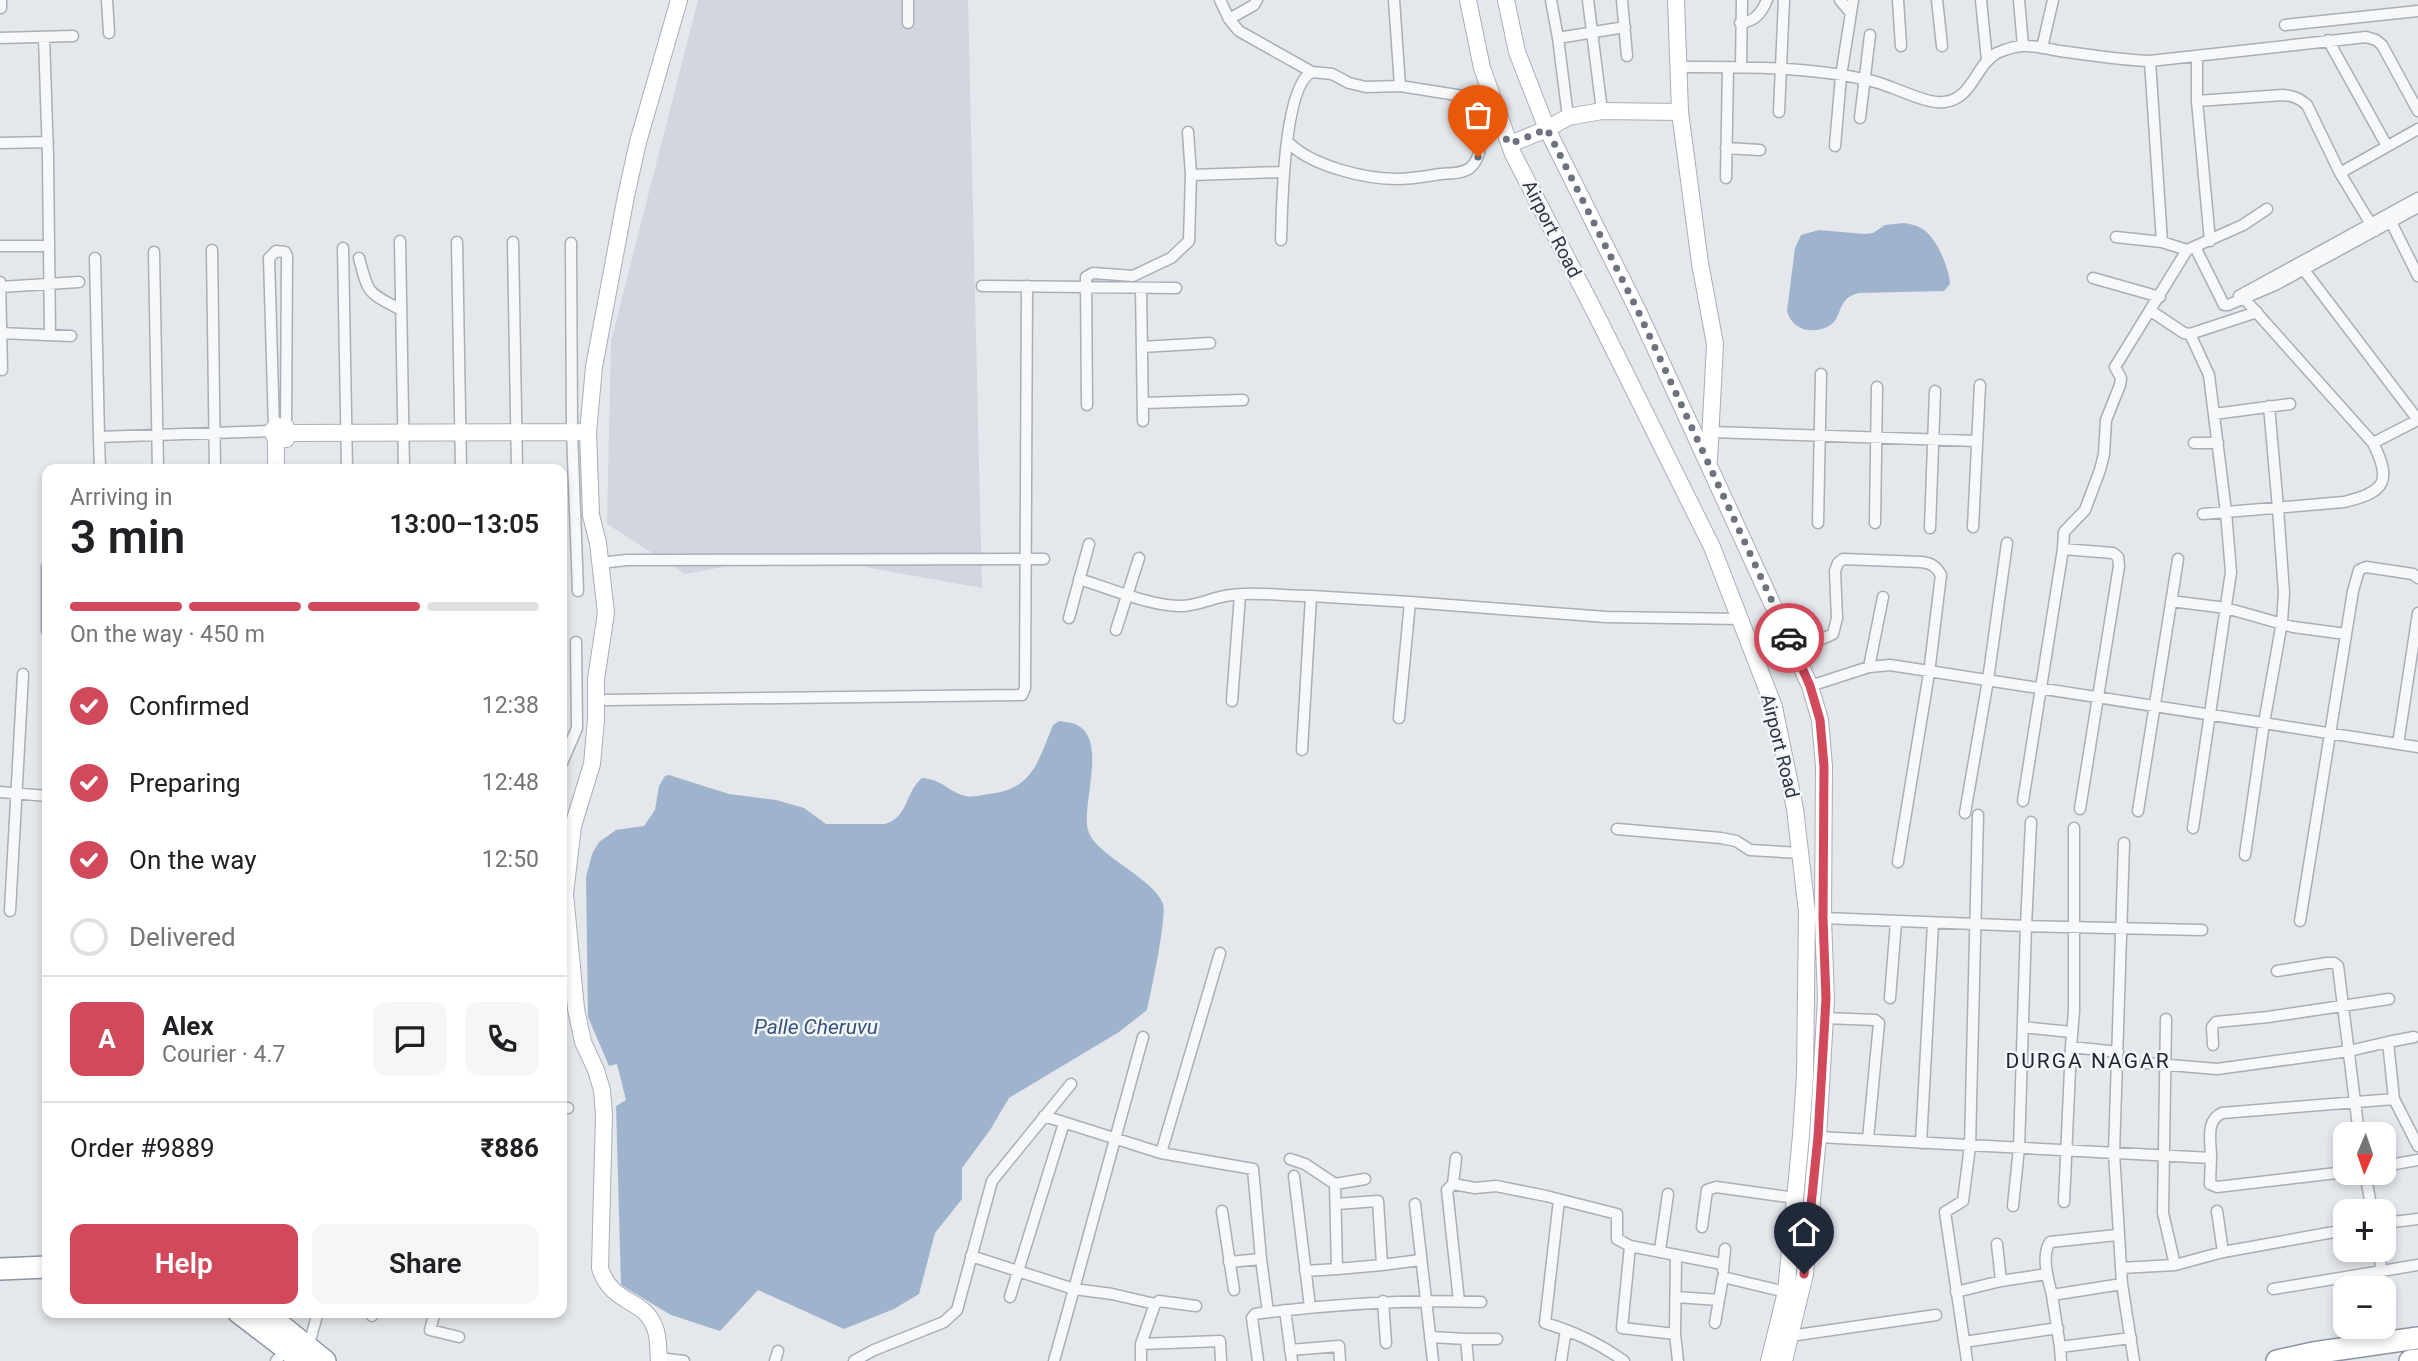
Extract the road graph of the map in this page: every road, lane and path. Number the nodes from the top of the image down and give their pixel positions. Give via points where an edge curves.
1 (1, 0) edge
2 (107, 0) edge
3 (679, 0) edge
4 (908, 0) edge
5 (1220, 0) edge
6 (1257, 0) edge
7 (1394, 0) edge
8 (1468, 0) edge
9 (1506, 0) edge
10 (1551, 0) edge
11 (1588, 0) edge
12 (1622, 0) edge
13 (1676, 0) edge
14 (1742, 0) edge
15 (1767, 0) edge
16 (1784, 0) edge
17 (1840, 0) edge
18 (1853, 0) edge
19 (1898, 0) edge
20 (1937, 0) edge
21 (1981, 0) edge
22 (2019, 0) edge
23 (2053, 0) edge
24 (1, 8) edge
25 (2418, 11) edge
26 (1850, 12) junction
27 (1229, 19) junction
28 (908, 23) dead end
29 (1740, 23) junction
30 (2285, 25) dead end
31 (1625, 27) junction
32 (109, 33) dead end
33 (1592, 33) junction
34 (1870, 35) dead end
35 (73, 36) dead end
36 (44, 37) junction
37 (0, 38) edge
38 (1558, 38) junction
39 (2328, 40) junction
40 (1901, 46) dead end
41 (1942, 46) dead end
42 (2023, 46) junction
43 (2042, 48) junction
44 (1627, 56) dead end
45 (2197, 56) junction
46 (1987, 60) junction
47 (2150, 61) junction
48 (1741, 66) junction
49 (1677, 67) junction
50 (1728, 67) junction
51 (1780, 67) junction
52 (1312, 72) junction
53 (1841, 76) junction
54 (1866, 79) junction
55 (1400, 86) junction
56 (2197, 101) junction
57 (1483, 108) junction
58 (1602, 111) junction
59 (1680, 111) junction
60 (2418, 111) edge
61 (1779, 112) dead end
62 (1568, 117) junction
63 (1860, 118) dead end
64 (1547, 129) junction
65 (2418, 129) edge
66 (1188, 132) dead end
67 (1287, 141) junction
68 (48, 142) junction
69 (0, 143) edge
70 (1510, 144) junction
71 (1835, 146) dead end
72 (2387, 146) junction
73 (1726, 148) junction
74 (1760, 150) dead end
75 (1283, 172) junction
76 (2340, 173) junction
77 (1191, 175) junction
78 (1726, 178) dead end
79 (2418, 198) edge
80 (2418, 207) edge
81 (2267, 209) dead end
82 (2391, 222) junction
83 (2373, 227) junction
84 (2116, 237) dead end
85 (1281, 240) dead end
86 (400, 241) dead end
87 (2210, 241) junction
88 (457, 242) dead end
89 (513, 242) dead end
90 (2162, 242) junction
91 (571, 243) dead end
92 (0, 246) edge
93 (49, 246) junction
94 (343, 248) dead end
95 (2191, 248) junction
96 (212, 250) dead end
97 (154, 252) dead end
98 (95, 258) dead end
99 (359, 258) dead end
100 (2304, 270) junction
101 (2418, 276) edge
102 (2093, 278) dead end
103 (79, 282) dead end
104 (50, 284) junction
105 (0, 285) edge
106 (982, 286) dead end
107 (1027, 286) junction
108 (1086, 287) junction
109 (1141, 288) junction
110 (1177, 288) dead end
111 (2160, 297) junction
112 (2243, 297) junction
113 (401, 310) junction
114 (2151, 311) junction
115 (2257, 312) junction
116 (1, 333) edge
117 (2190, 334) junction
118 (50, 335) junction
119 (71, 336) dead end
120 (1210, 344) dead end
121 (1142, 347) junction
122 (2, 370) dead end
123 (1821, 374) dead end
124 (1980, 385) dead end
125 (1877, 387) dead end
126 (1935, 391) dead end
127 (1243, 400) dead end
128 (1143, 403) junction
129 (2290, 404) dead end
130 (1087, 405) dead end
131 (2269, 406) junction
132 (2214, 414) junction
133 (2418, 420) edge
134 (1143, 421) dead end
135 (580, 431) junction
136 (347, 432) junction
137 (403, 432) junction
138 (461, 432) junction
139 (517, 432) junction
140 (1711, 432) junction
141 (214, 433) junction
142 (280, 433) junction
143 (157, 435) junction
144 (1820, 436) junction
145 (99, 437) junction
146 (1877, 438) junction
147 (1933, 440) junction
148 (1977, 441) junction
149 (2193, 443) dead end
150 (2218, 443) junction
151 (2373, 443) junction
152 (1709, 463) junction
153 (100, 464) edge
154 (158, 464) edge
155 (215, 464) edge
156 (277, 464) edge
157 (285, 464) edge
158 (347, 464) edge
159 (404, 464) edge
160 (461, 464) edge
161 (517, 464) edge
162 (2278, 508) junction
163 (2226, 512) junction
164 (2203, 514) dead end
165 (1818, 523) dead end
166 (1875, 523) dead end
167 (1973, 527) dead end
168 (1930, 528) dead end
169 (2007, 543) dead end
170 (1089, 544) dead end
171 (2063, 549) junction
172 (1139, 558) dead end
173 (1027, 559) junction
174 (1044, 559) dead end
175 (2178, 559) dead end
176 (600, 562) junction
177 (2418, 578) edge
178 (1079, 579) junction
179 (578, 591) dead end
180 (1127, 593) junction
181 (1240, 595) junction
182 (1311, 596) junction
183 (1883, 597) dead end
184 (2171, 601) junction
185 (1410, 602) junction
186 (2226, 608) junction
187 (2418, 613) edge
188 (1069, 618) dead end
189 (1741, 619) junction
190 (2282, 622) junction
191 (1116, 630) dead end
192 (2346, 634) junction
193 (576, 642) dead end
194 (1794, 651) junction
195 (1869, 667) junction
196 (1929, 673) junction
197 (23, 674) dead end
198 (1988, 680) junction
199 (2413, 682) edge
200 (1810, 686) junction
201 (2041, 689) junction
202 (2099, 697) junction
203 (606, 700) dead end
204 (1232, 701) dead end
205 (2154, 705) junction
206 (2210, 713) junction
207 (1399, 718) dead end
208 (2264, 723) junction
209 (2329, 734) junction
210 (2398, 744) junction
211 (2418, 747) edge
212 (1302, 750) dead end
213 (567, 751) edge
214 (0, 792) edge
215 (15, 793) junction
216 (42, 796) edge
217 (2023, 802) dead end
218 (2080, 810) dead end
219 (2138, 811) dead end
220 (1965, 813) dead end
221 (1978, 816) dead end
222 (2031, 822) dead end
223 (2074, 828) dead end
224 (2193, 828) dead end
225 (1617, 829) dead end
226 (2124, 843) dead end
227 (1799, 853) junction
228 (2245, 855) dead end
229 (1898, 862) dead end
230 (567, 877) edge
231 (10, 911) dead end
232 (567, 915) edge
233 (1823, 918) junction
234 (2300, 921) dead end
235 (1896, 922) junction
236 (1933, 923) junction
237 (1976, 924) junction
238 (2026, 926) junction
239 (2074, 927) junction
240 (2121, 928) junction
241 (2202, 930) dead end
242 (1220, 953) dead end
243 (2277, 971) dead end
244 (1890, 998) dead end
245 (2389, 999) dead end
246 (2343, 1006) junction
247 (1825, 1018) junction
248 (2166, 1019) dead end
249 (2023, 1027) junction
250 (2071, 1032) junction
251 (1143, 1037) dead end
252 (2414, 1037) dead end
253 (2388, 1042) junction
254 (2213, 1045) dead end
255 (2071, 1047) junction
256 (2349, 1051) junction
257 (2118, 1052) junction
258 (2146, 1063) dead end
259 (2165, 1066) junction
260 (1072, 1084) dead end
261 (2394, 1099) junction
262 (2355, 1104) junction
263 (1044, 1116) junction
264 (2358, 1122) edge
265 (1064, 1123) junction
266 (1801, 1136) junction
267 (1818, 1137) junction
268 (1868, 1139) junction
269 (1115, 1140) junction
270 (1922, 1143) junction
271 (1970, 1146) junction
272 (2418, 1146) edge
273 (2019, 1148) junction
274 (2065, 1149) junction
275 (1161, 1153) junction
276 (2114, 1153) junction
277 (2163, 1155) junction
278 (2211, 1157) junction
279 (1456, 1158) dead end
280 (1290, 1159) dead end
281 (2418, 1160) edge
282 (2396, 1164) edge
283 (2333, 1173) edge
284 (1294, 1175) dead end
285 (1365, 1179) dead end
286 (1335, 1184) junction
287 (1453, 1184) junction
288 (1668, 1194) dead end
289 (1794, 1198) junction
290 (1559, 1200) junction
291 (2064, 1202) dead end
292 (1336, 1204) junction
293 (1415, 1204) dead end
294 (2013, 1206) dead end
295 (1222, 1211) dead end
296 (2217, 1211) dead end
297 (2418, 1219) edge
298 (2396, 1222) edge
299 (1702, 1227) dead end
300 (2333, 1232) edge
301 (2117, 1235) junction
302 (1997, 1244) dead end
303 (1630, 1246) junction
304 (1725, 1249) dead end
305 (1660, 1250) junction
306 (2223, 1252) junction
307 (42, 1255) edge
308 (1676, 1255) junction
309 (971, 1256) junction
310 (0, 1257) edge
311 (1261, 1259) junction
312 (1420, 1259) junction
313 (1228, 1262) junction
314 (2381, 1262) edge
315 (1723, 1264) junction
316 (1382, 1265) junction
317 (2175, 1265) junction
318 (2418, 1265) edge
319 (42, 1267) edge
320 (2121, 1268) junction
321 (0, 1269) edge
322 (1337, 1269) junction
323 (1305, 1271) junction
324 (1018, 1272) junction
325 (2382, 1273) junction
326 (2047, 1275) junction
327 (1723, 1277) junction
328 (2001, 1281) junction
329 (2122, 1284) junction
330 (1074, 1289) junction
331 (2273, 1289) dead end
332 (1234, 1290) dead end
333 (1786, 1292) junction
334 (1956, 1292) junction
335 (2052, 1295) junction
336 (1010, 1297) dead end
337 (1676, 1297) junction
338 (1424, 1299) junction
339 (1719, 1300) junction
340 (1382, 1301) junction
341 (1459, 1301) junction
342 (1481, 1302) dead end
343 (1155, 1304) junction
344 (1196, 1306) dead end
345 (1310, 1307) junction
346 (1285, 1310) junction
347 (1268, 1312) junction
348 (1937, 1315) dead end
349 (246, 1318) edge
350 (269, 1318) edge
351 (315, 1318) edge
352 (433, 1318) edge
353 (1715, 1323) dead end
354 (2058, 1328) junction
355 (1566, 1330) junction
356 (1675, 1334) junction
357 (1790, 1336) junction
358 (459, 1337) dead end
359 (1430, 1337) junction
360 (2131, 1338) junction
361 (2418, 1338) edge
362 (1466, 1339) junction
363 (1497, 1339) dead end
364 (1964, 1342) junction
365 (2389, 1342) junction
366 (1386, 1343) dead end
367 (1141, 1344) junction
368 (2060, 1347) junction
369 (1291, 1355) edge
370 (299, 1356) edge
371 (659, 1360) edge
372 (2418, 1360) edge
373 (684, 1361) edge
374 (854, 1361) edge
375 (1054, 1361) edge
376 (1141, 1361) edge
377 (1221, 1361) edge
378 (1258, 1361) edge
379 (1340, 1361) edge
380 (1433, 1361) edge
381 (1468, 1361) edge
382 (1561, 1361) edge
383 (1624, 1361) edge
384 (1678, 1361) edge
385 (1769, 1361) edge
386 (1784, 1361) edge
387 (1967, 1361) edge
388 (2061, 1361) edge
389 (2134, 1361) edge
390 (2277, 1361) edge
391 (2410, 1361) edge

1 - 24 street
2 - 32 street
3 - 135 main road via 638,142
4 - 28 street
5 - 27 street
6 - 27 street
7 - 55 street
8 - 70 main road, Airport Road via 1482,68
9 - 64 main road, Airport Road via 1517,52
10 - 38 street
11 - 33 street
12 - 31 street
13 - 49 main road, Airport Road
14 - 29 street
15 - 29 street via 1755,19
16 - 51 street
17 - 26 street
18 - 26 street
19 - 40 street
20 - 41 street
21 - 46 street
22 - 42 street
23 - 43 street
25 - 30 street
26 - 53 street
27 - 52 street via 1239,31
29 - 48 street
31 - 33 street
31 - 44 street
33 - 38 street
33 - 58 street
34 - 54 street
35 - 36 street
36 - 37 street
36 - 68 street
38 - 62 street
39 - 45 street
39 - 60 street via 2376,40
39 - 72 street
42 - 43 street
42 - 46 street
43 - 47 street
45 - 47 street
45 - 56 street
46 - 54 street via 1964,93 1943,103
47 - 90 street
48 - 50 street
48 - 51 street
49 - 50 street
49 - 59 main road, Airport Road
50 - 73 street
51 - 53 street
51 - 61 street
52 - 55 street via 1366,87
52 - 67 street via 1304,78 1293,107
53 - 54 street
53 - 71 street
54 - 63 street
55 - 57 street via 1463,96
56 - 76 street via 2295,96 2307,105
56 - 87 street
57 - 67 street via 1478,157 1471,168 1460,172 1398,179 1368,176 1326,165
57 - 70 street
58 - 59 main road
58 - 62 main road
59 - 140 main road, Airport Road via 1715,344
62 - 64 main road
64 - 70 main road
64 - 152 main road, Airport Road
65 - 72 street
66 - 77 street
67 - 75 street
68 - 69 street
68 - 93 street
70 - 189 main road, Airport Road via 1712,547
72 - 76 street
73 - 74 street
73 - 78 street
75 - 77 street
75 - 85 street
76 - 83 street
77 - 108 street via 1191,232 1183,249 1132,276 1090,273
79 - 83 street
80 - 82 street
81 - 87 street
82 - 83 street
82 - 101 street
83 - 100 street
83 - 112 street
84 - 90 street
86 - 113 street
87 - 95 street
88 - 138 street
89 - 139 street
90 - 95 street
91 - 135 street
92 - 93 street
93 - 104 street
94 - 136 street
95 - 111 street
95 - 112 street via 2224,304
96 - 141 street
97 - 143 street
98 - 145 street
99 - 113 street via 371,293
100 - 112 street
100 - 133 street
102 - 111 street
103 - 104 street
104 - 105 street
104 - 118 street
105 - 116 street
106 - 107 street
107 - 108 street
107 - 173 street
108 - 109 street
108 - 130 street
109 - 110 street
109 - 121 street
111 - 114 street
112 - 115 street
113 - 137 street
114 - 117 street
114 - 171 street via 2115,367 2120,385 2106,421 2103,460 2085,510 2064,532
115 - 117 street
115 - 151 street
116 - 118 street
116 - 122 street
117 - 132 street via 2208,375
118 - 119 street
120 - 121 street
121 - 128 street
123 - 144 street
124 - 148 street
125 - 146 street
126 - 147 street
127 - 128 street
128 - 134 street
129 - 131 street
131 - 132 street
131 - 162 street
132 - 150 street
133 - 151 street
135 - 139 main road
135 - 176 main road
135 - 179 street
136 - 137 main road
136 - 142 main road
136 - 158 street
137 - 138 main road
137 - 159 street
138 - 139 main road
138 - 160 street
139 - 161 street
140 - 144 street
140 - 152 main road, Airport Road
141 - 142 street
141 - 143 street
141 - 155 street
142 - 142 street via 269,258 276,251 287,256
142 - 156 main road
142 - 157 main road
143 - 145 street
143 - 154 street
144 - 146 street
144 - 165 street
145 - 153 street
146 - 147 street
146 - 166 street
147 - 148 street
147 - 168 street
148 - 167 street
149 - 150 street
150 - 163 street
151 - 162 street via 2385,472 2375,489 2344,502
152 - 194 main road, Airport Road
162 - 163 street
162 - 190 street
163 - 164 street
163 - 186 street via 2231,572
169 - 198 street
170 - 178 street
171 - 201 street
171 - 202 street via 2118,557
172 - 180 street
173 - 174 street
173 - 176 street
173 - 203 street via 1022,695
175 - 184 street
176 - 230 main road via 606,613 596,679 594,749 573,826
177 - 192 street via 2366,567 2359,570
178 - 180 street
178 - 188 street
180 - 181 street via 1181,606
180 - 191 street
181 - 182 street
181 - 204 street
182 - 185 street
182 - 212 street
183 - 195 street
184 - 186 street
184 - 205 street
185 - 189 street via 1606,617
185 - 207 street
186 - 190 street
186 - 206 street
187 - 199 street
189 - 227 main road, Airport Road via 1774,707 1796,808
190 - 192 street
190 - 208 street
192 - 209 street
193 - 213 street via 577,728
194 - 196 street via 1833,634 1836,570 1843,559 1931,563 1941,575
194 - 200 main road, Airport Road
195 - 196 street via 1890,665
195 - 200 street
196 - 198 street
196 - 229 street
197 - 215 street
198 - 201 street
198 - 220 street
199 - 210 street
200 - 233 main road, Airport Road via 1820,720 1824,766
201 - 202 street
201 - 217 street
202 - 205 street
202 - 218 street
205 - 206 street
205 - 219 street
206 - 208 street
206 - 224 street
208 - 209 street
208 - 228 street
209 - 210 street
209 - 234 street
210 - 211 street
214 - 215 street
215 - 216 street
215 - 231 street
221 - 237 street
222 - 238 street
223 - 239 street
225 - 227 street via 1721,838 1750,850
226 - 240 street
227 - 266 main road, Airport Road via 1807,912
232 - 371 main road via 576,1009 602,1090 600,1268 611,1292 648,1314 656,1329
233 - 235 street
233 - 247 main road, Airport Road
235 - 236 street
235 - 244 street
236 - 237 street
236 - 270 street
237 - 238 street
237 - 271 street
238 - 239 street
238 - 249 street
239 - 240 street
239 - 250 street
240 - 241 street
240 - 257 street
242 - 275 street
243 - 246 street via 2334,963
245 - 246 street
246 - 254 street via 2217,1022 2212,1027
246 - 256 street
247 - 267 main road, Airport Road
247 - 268 street via 1879,1023
248 - 259 street
249 - 250 street
249 - 273 street
250 - 255 street
251 - 269 street
252 - 253 street
253 - 256 street
253 - 261 street
255 - 257 street
255 - 274 street
256 - 259 street via 2217,1069
256 - 262 street
257 - 276 street
258 - 259 street
259 - 277 street
260 - 263 street
261 - 262 street
261 - 272 street
262 - 264 street
262 - 278 street via 2218,1115 2210,1126
263 - 265 street
263 - 309 street via 992,1181
265 - 269 street
265 - 324 street
266 - 267 main road
266 - 289 main road, Airport Road
267 - 268 street
267 - 357 main road, Airport Road via 1804,1274
268 - 270 street
269 - 275 street
269 - 330 street
270 - 271 street
271 - 273 street
271 - 334 street via 1963,1201 1945,1212
273 - 274 street
273 - 294 street
274 - 276 street
274 - 291 street
275 - 311 street via 1253,1169
276 - 277 street
276 - 301 street
277 - 278 street
277 - 317 street via 2163,1213
278 - 283 street via 2210,1184 2217,1187
279 - 287 street
280 - 286 street
281 - 282 street
284 - 323 street
285 - 286 street
286 - 292 street
287 - 290 street via 1496,1186
287 - 341 street via 1447,1190
288 - 305 street
289 - 299 street via 1716,1187 1707,1190
289 - 333 main road, Airport Road
290 - 303 street via 1617,1214 1617,1239
290 - 355 street via 1545,1324
292 - 316 street via 1378,1201
292 - 322 street
293 - 312 street
295 - 313 street
296 - 306 street
297 - 298 street
300 - 306 street
301 - 320 street
301 - 326 street via 2050,1242
302 - 328 street
303 - 305 street
303 - 356 street via 1622,1328
304 - 315 street
305 - 308 street
306 - 317 street
307 - 310 highway
308 - 315 street
308 - 337 street
309 - 324 street
309 - 374 street via 957,1310 948,1320
311 - 313 street
311 - 347 street
312 - 316 street
312 - 338 street
313 - 332 street
314 - 325 street
315 - 327 street
316 - 322 street
317 - 320 street
318 - 325 street
319 - 321 highway
320 - 329 street
322 - 323 street
323 - 345 street
324 - 330 street
324 - 336 street
325 - 331 street
325 - 365 street
326 - 328 street
326 - 335 street
327 - 333 street
327 - 339 street
328 - 334 street
329 - 335 street
329 - 360 street
330 - 343 street
330 - 375 street
333 - 385 main road, Airport Road
334 - 364 street
335 - 354 street
337 - 339 street
337 - 356 street
338 - 340 street
338 - 341 street
338 - 359 street
339 - 353 street
340 - 345 street
340 - 366 street
341 - 342 street
343 - 344 street
343 - 367 street
345 - 346 street
346 - 347 street
346 - 369 street
347 - 378 street via 1253,1315
348 - 357 street
349 - 370 highway
350 - 370 highway
351 - 370 street
352 - 358 street via 430,1330
354 - 364 street
354 - 368 street
355 - 382 street
355 - 383 street
356 - 384 street
357 - 386 main road, Airport Road
359 - 362 street
359 - 380 street
360 - 368 street
360 - 389 street
361 - 365 highway
362 - 363 street
362 - 381 street
364 - 387 street
365 - 390 highway
367 - 376 street
367 - 377 street via 1220,1340
368 - 388 street
369 - 379 street via 1339,1346
371 - 373 street
372 - 391 highway

